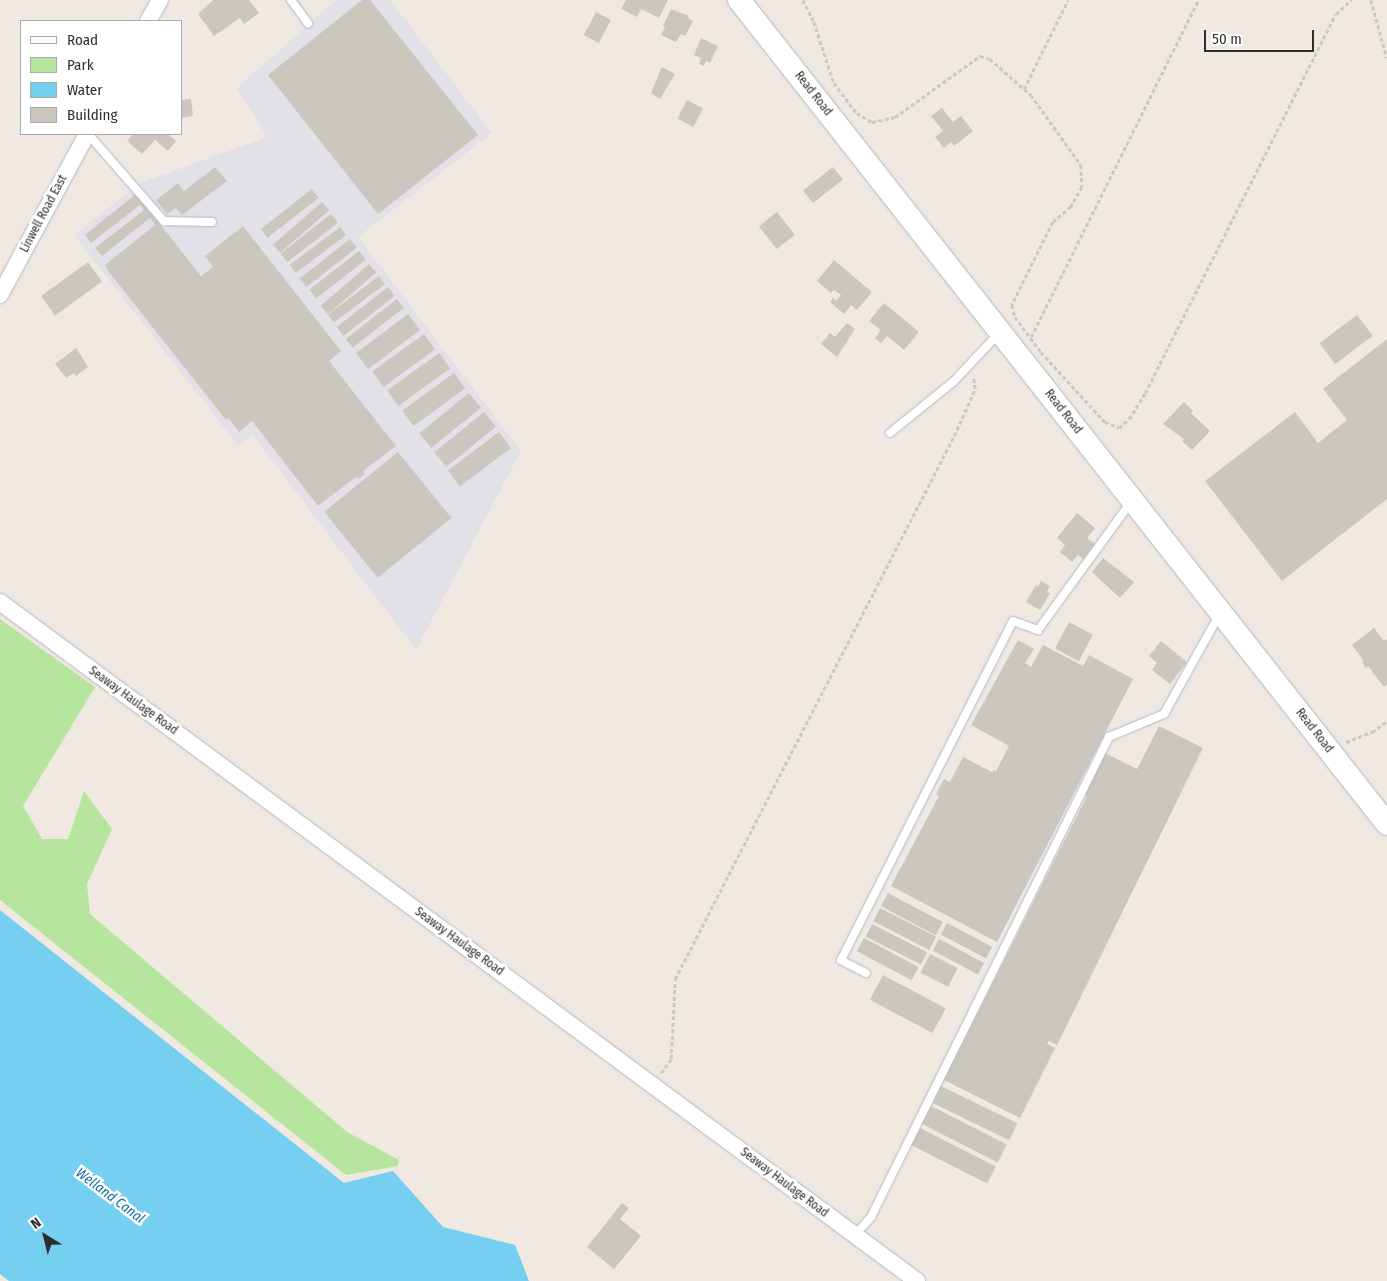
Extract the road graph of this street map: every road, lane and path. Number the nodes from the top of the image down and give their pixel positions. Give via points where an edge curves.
1 (160, 0) edge
2 (291, 0) edge
3 (739, 0) edge
4 (803, 0) edge
5 (1068, 0) edge
6 (1198, 0) edge
7 (1351, 0) edge
8 (1371, 0) edge
9 (149, 20) edge
10 (308, 23) dead end
11 (1387, 58) edge
12 (1024, 89) junction
13 (86, 135) edge
14 (88, 135) edge
15 (212, 222) dead end
16 (0, 295) edge
17 (1000, 332) junction
18 (1030, 337) junction
19 (972, 363) junction
20 (890, 433) dead end
21 (1132, 501) junction
22 (0, 602) edge
23 (1220, 613) junction
24 (1387, 721) edge
25 (1328, 749) junction
26 (1387, 824) edge
27 (866, 974) dead end
28 (652, 1085) junction
29 (855, 1235) junction
30 (917, 1281) edge

1 - 9 street
2 - 10 lane
3 - 17 street, Read Road
4 - 12 path via 814,22 834,83 857,113 872,122 895,117 980,56 990,60
5 - 12 path
6 - 18 path
7 - 18 path via 1336,14 1129,420 1119,428 1105,422
8 - 11 path
12 - 18 path via 1081,165 1082,187 1071,207 1053,222 1012,306
13 - 16 street, Linwell Road East
14 - 15 lane via 164,221
17 - 19 lane
17 - 21 street, Read Road
19 - 20 lane
19 - 28 path via 975,389 954,436 675,979 671,1059
21 - 23 street, Read Road
21 - 27 lane via 1038,630 1013,621 841,960
22 - 28 street, Seaway Haulage Road
23 - 25 street, Read Road
23 - 29 lane via 1164,714 1110,737 871,1217
24 - 25 path via 1372,732
25 - 26 street, Read Road
28 - 29 street, Seaway Haulage Road
29 - 30 street, Seaway Haulage Road

